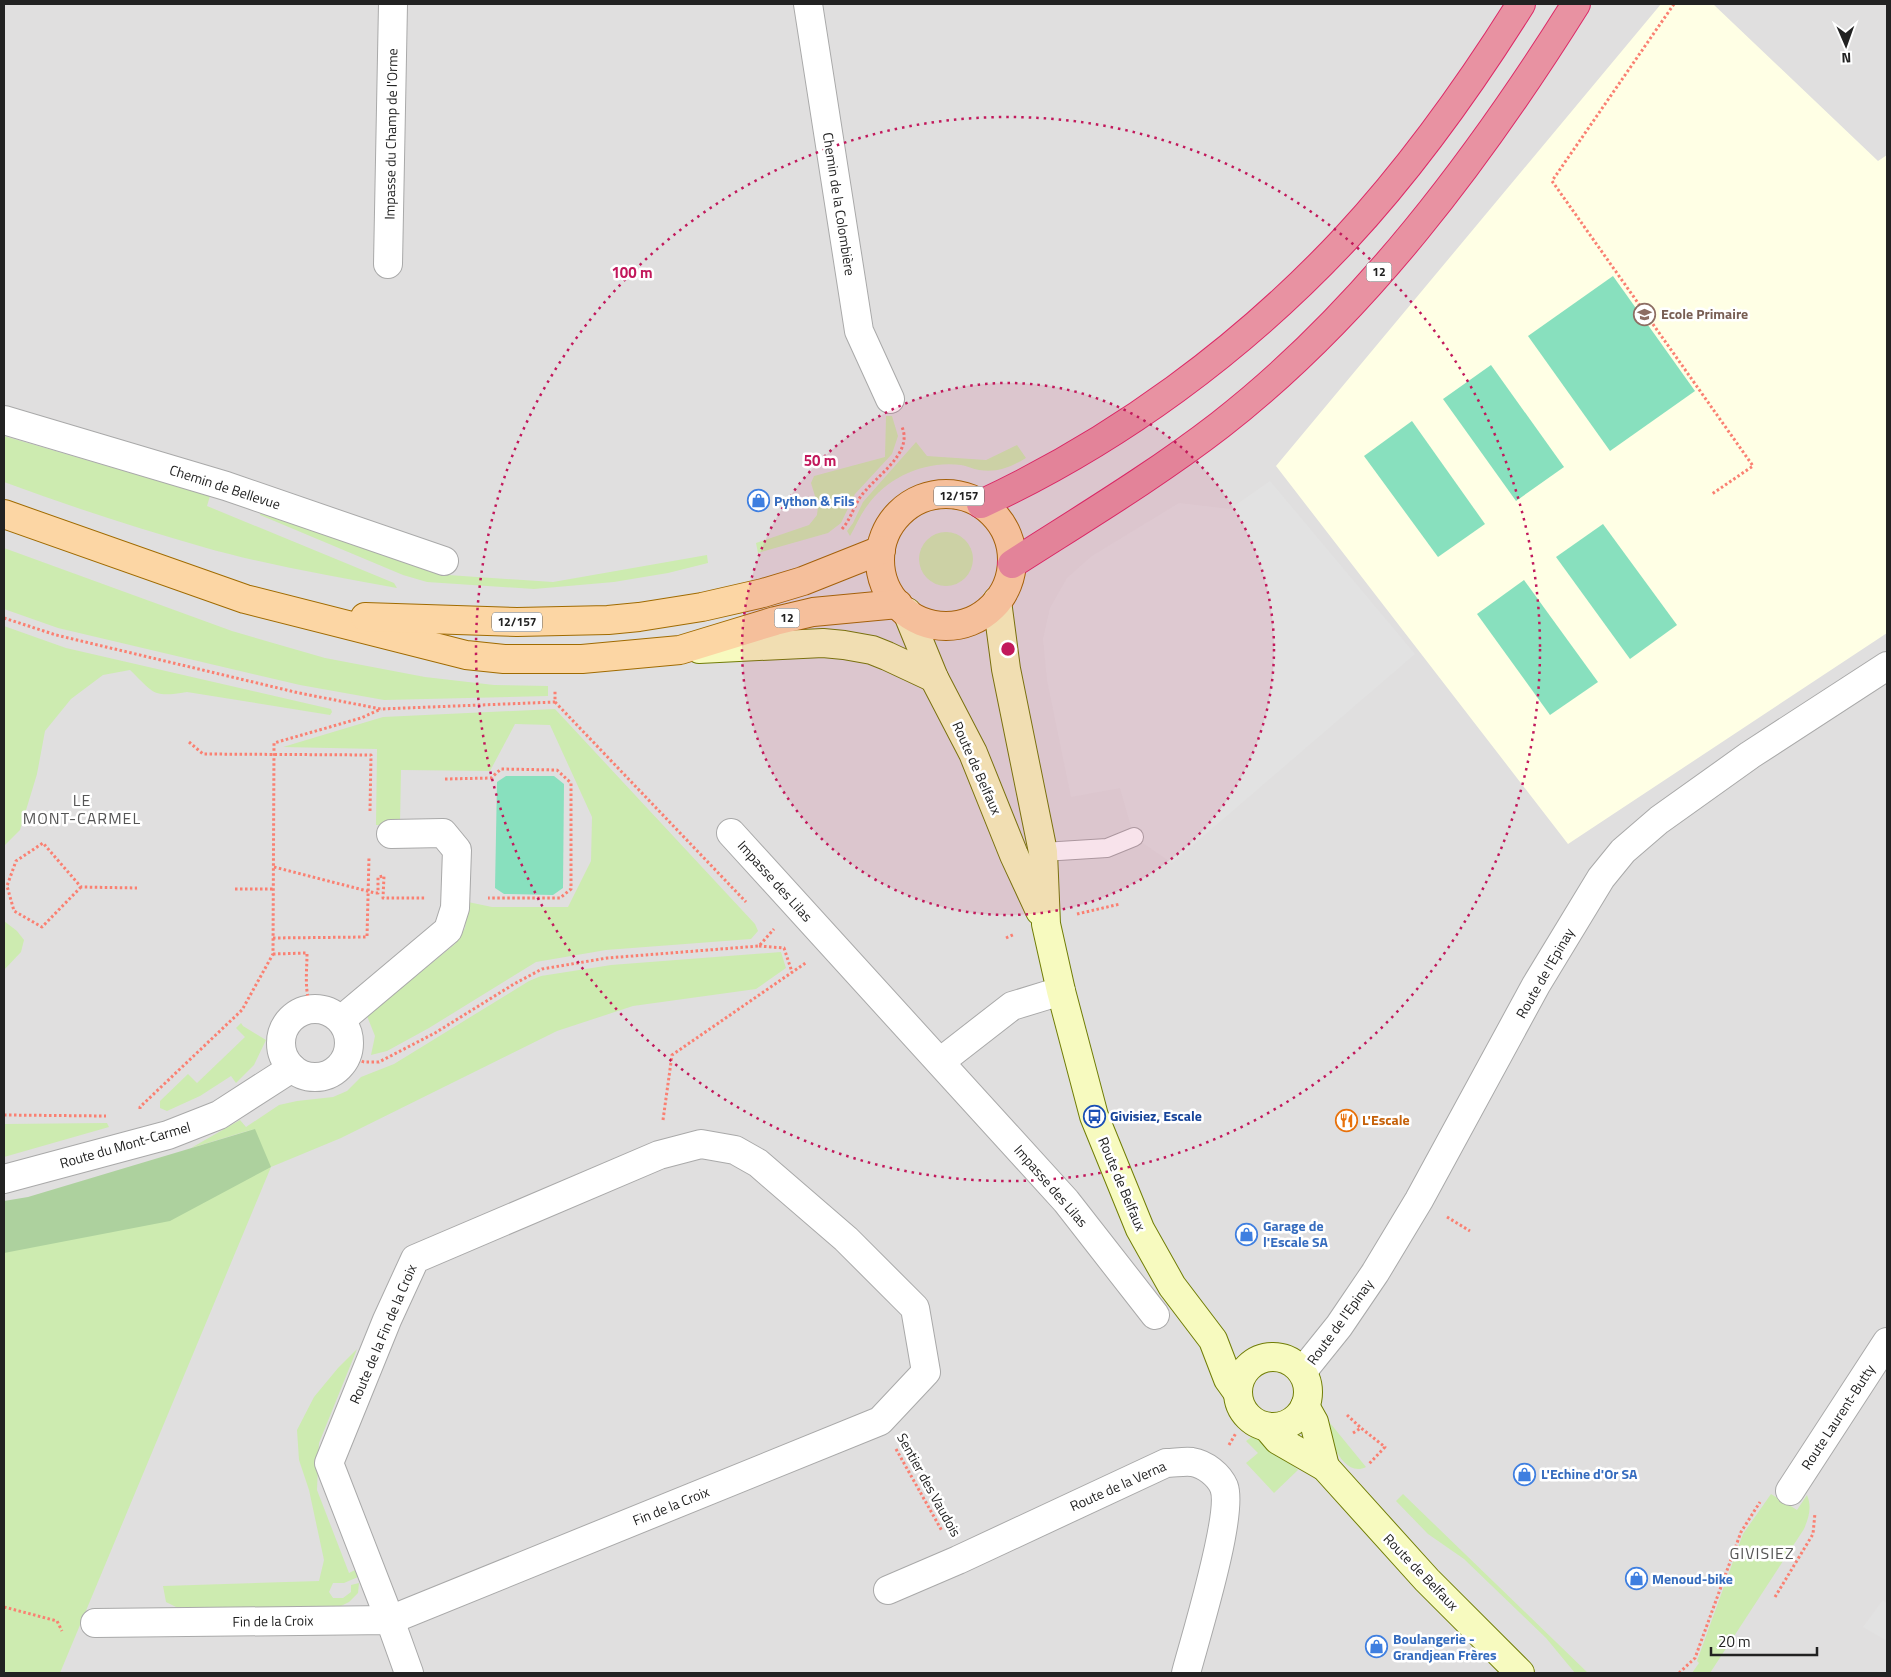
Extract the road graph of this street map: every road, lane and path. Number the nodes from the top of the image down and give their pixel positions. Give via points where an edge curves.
1 (393, 4) edge
2 (808, 4) edge
3 (1522, 4) edge
4 (1576, 4) edge
5 (1674, 4) edge
6 (388, 264) dead end
7 (890, 399) joint
8 (4, 420) edge
9 (1712, 494) dead end
10 (981, 504) junction
11 (4, 514) edge
12 (837, 536) dead end
13 (881, 550) junction
14 (444, 561) dead end
15 (1012, 564) junction
16 (997, 601) junction
17 (902, 608) junction
18 (301, 613) junction
19 (4, 618) edge
20 (680, 650) junction
21 (1887, 666) edge
22 (934, 678) junction
23 (555, 683) dead end
24 (556, 702) junction
25 (381, 709) junction
26 (190, 742) dead end
27 (274, 755) junction
28 (445, 779) dead end
29 (370, 814) dead end
30 (731, 833) dead end
31 (391, 834) dead end
32 (1134, 837) dead end
33 (1043, 852) junction
34 (369, 853) dead end
35 (274, 867) junction
36 (81, 887) junction
37 (137, 888) dead end
38 (235, 889) dead end
39 (274, 889) junction
40 (368, 892) junction
41 (456, 899) junction
42 (1120, 904) dead end
43 (798, 907) junction
44 (753, 909) dead end
45 (1058, 920) junction
46 (766, 923) dead end
47 (773, 930) junction
48 (273, 938) junction
49 (830, 942) junction
50 (759, 946) junction
51 (273, 954) junction
52 (792, 972) junction
53 (1060, 991) junction
54 (311, 1008) junction
55 (342, 1020) junction
56 (348, 1055) junction
57 (940, 1062) junction
58 (292, 1068) junction
59 (4, 1115) edge
60 (110, 1116) dead end
61 (141, 1142) junction
62 (735, 1150) joint
63 (659, 1155) junction
64 (4, 1179) edge
65 (1440, 1213) dead end
66 (1470, 1231) dead end
67 (1155, 1315) dead end
68 (1212, 1340) junction
69 (1887, 1342) edge
70 (1263, 1359) junction
71 (1302, 1372) junction
72 (1238, 1393) junction
73 (1306, 1406) junction
74 (880, 1421) junction
75 (1353, 1421) dead end
76 (1267, 1427) junction
77 (1361, 1428) junction
78 (1353, 1433) dead end
79 (1368, 1465) dead end
80 (1325, 1467) junction
81 (1795, 1482) junction
82 (958, 1560) junction
83 (1708, 1578) dead end
84 (1722, 1582) junction
85 (888, 1590) dead end
86 (1775, 1597) dead end
87 (4, 1607) edge
88 (390, 1620) junction
89 (95, 1623) joint
90 (409, 1673) edge
91 (1186, 1673) edge
92 (1520, 1673) edge
93 (1679, 1673) edge

1 - 6 street, Impasse du Champ de l'Orme
2 - 7 street, Chemin de la Colombière via 859,330
3 - 10 highway via 1427,142 1345,239 1298,286 1240,337 1151,407 1055,468
4 - 15 highway, 12 via 1480,147 1399,249 1328,328 1220,424
5 - 9 path via 1552,181 1752,466
7 - 12 path via 905,436 900,453 859,498
8 - 14 street, Chemin de Bellevue via 226,486
10 - 13 main road, 12/157 via 955,495 923,499 891,524
10 - 15 main road, 12/157 via 996,516 1008,537
11 - 18 main road, 12/157 via 245,599
13 - 17 main road, 12/157 via 883,581
13 - 18 main road, 12/157 via 803,581 763,592 702,607 608,620 473,622
15 - 16 main road, 12/157 via 1007,584
16 - 17 main road, 12/157 via 978,618 949,626 927,622
16 - 33 main road, Route de Belfaux via 1006,669
17 - 20 main road, 12 via 813,612 775,620
17 - 22 main road, Route de Belfaux
18 - 20 main road, 12/157 via 466,655 504,659 582,659
19 - 25 path via 74,640
20 - 22 main road via 823,642 858,647 887,656
21 - 71 street, Route de l'Epinay via 1750,755 1659,820 1623,851 1601,878 1536,985 1419,1200 1375,1273
22 - 45 main road, Route de Belfaux via 972,753 1014,856
23 - 24 path
24 - 25 path
24 - 44 path
25 - 27 path via 361,718 274,743
26 - 27 path via 203,754
27 - 29 path via 371,755
27 - 35 path
28 - 41 path via 491,778 501,769 557,770 571,783 571,889 560,898
30 - 43 street, Impasse des Lilas
31 - 41 street via 443,833 457,850
32 - 33 lane via 1107,848
33 - 45 main road, Route de Belfaux
34 - 40 path
35 - 39 path
35 - 40 path
36 - 36 path via 44,843 16,861 7,886 14,911 42,927
36 - 37 path
38 - 39 path
39 - 48 path
40 - 41 path via 378,893 378,876 384,876 384,898
40 - 48 path via 367,937
41 - 55 street via 448,930
42 - 45 path
43 - 47 path
43 - 49 street, Impasse des Lilas
45 - 53 main road, Route de Belfaux
46 - 47 path
47 - 50 path
48 - 51 path
49 - 52 path
49 - 57 street, Impasse des Lilas
50 - 52 path via 784,948
50 - 56 path via 608,958 542,969 379,1062 364,1062
51 - 54 path via 307,953 306,987
51 - 61 path via 242,1010 140,1107
52 - 63 path via 672,1055
53 - 57 street via 1012,1006
53 - 68 main road, Route de Belfaux via 1094,1116 1140,1229 1172,1286
54 - 55 street via 333,1013
54 - 58 street via 300,1011 284,1027 281,1049
55 - 56 street via 349,1037
56 - 58 street via 343,1064 326,1076 314,1077
57 - 67 street, Impasse des Lilas via 1066,1200
58 - 61 street, Route du Mont-Carmel via 219,1115
59 - 60 path
61 - 64 street, Route du Mont-Carmel
62 - 63 street, Route de la Fin de la Croix via 701,1144
62 - 74 street, Fin de la Croix via 758,1163 846,1239 915,1308 926,1372
63 - 88 street, Route de la Fin de la Croix via 415,1259 329,1463
65 - 66 path
68 - 70 main road
68 - 72 main road, Route de Belfaux via 1228,1379
69 - 81 street, Route Laurent-Butty
70 - 71 main road via 1285,1359
70 - 72 main road via 1245,1371
71 - 73 main road via 1308,1383
72 - 76 main road via 1247,1415
73 - 76 main road via 1289,1423
73 - 80 main road, Route de Belfaux via 1314,1422
74 - 82 path, Sentier des Vaudois
74 - 88 street, Fin de la Croix
75 - 77 path
76 - 80 main road, Route de Belfaux via 1278,1440
77 - 78 path
77 - 79 path via 1385,1447
80 - 92 main road, Route de Belfaux via 1427,1580
81 - 84 path via 1770,1487 1741,1532
81 - 86 path via 1816,1500 1813,1534
82 - 85 street, Route de la Verna
82 - 91 street, Route de la Verna via 1166,1463 1193,1462 1213,1471 1224,1488 1226,1508
83 - 84 path
84 - 93 path via 1695,1658
87 - 89 path via 57,1620 66,1639 82,1640
88 - 89 street, Fin de la Croix
88 - 90 street, Route de la Fin de la Croix

